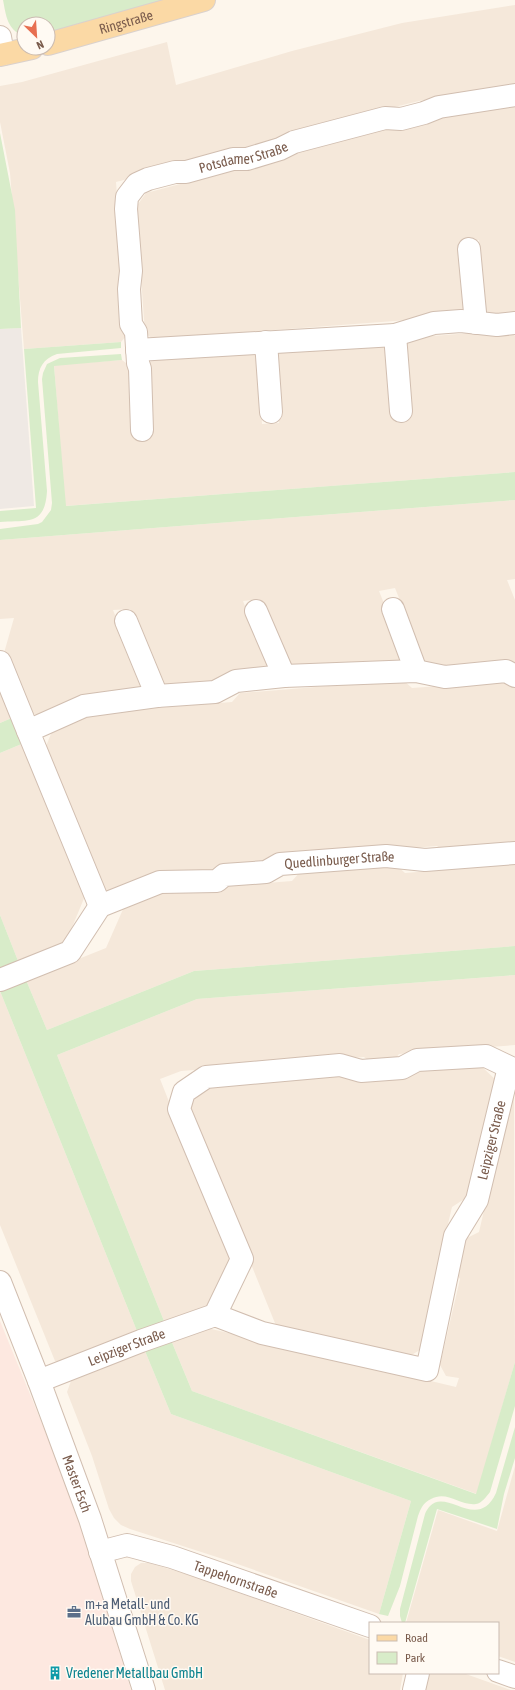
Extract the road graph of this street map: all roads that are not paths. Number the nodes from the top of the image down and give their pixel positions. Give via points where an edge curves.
1 (204, 0) edge
2 (56, 42) edge
3 (1, 49) edge
4 (16, 49) edge
5 (515, 95) edge
6 (468, 249) dead end
7 (476, 323) junction
8 (515, 323) edge
9 (395, 335) junction
10 (266, 342) junction
11 (137, 350) junction
12 (401, 411) dead end
13 (271, 412) dead end
14 (142, 430) dead end
15 (393, 609) dead end
16 (256, 611) dead end
17 (126, 621) dead end
18 (0, 662) edge
19 (416, 671) junction
20 (284, 676) junction
21 (515, 676) edge
22 (157, 696) junction
23 (28, 731) junction
24 (515, 854) edge
25 (100, 906) junction
26 (0, 980) edge
27 (0, 1282) edge
28 (216, 1315) junction
29 (39, 1381) junction
30 (100, 1552) junction
31 (369, 1626) edge
32 (499, 1671) edge
33 (418, 1674) edge
34 (515, 1677) edge
35 (144, 1690) edge
36 (414, 1690) edge

1 - 2 main road, Ringstraße
3 - 4 main road
5 - 11 street, Potsdamer Straße via 439,107 402,119 385,118 294,142 247,159 233,159 186,172 175,172 137,184 127,196 126,209 131,271 131,324 136,332
6 - 7 street
7 - 8 street
7 - 9 street via 434,323
9 - 10 street
9 - 12 street
10 - 11 street
10 - 13 street
11 - 14 street, Potsdamer Straße via 142,390
15 - 19 street
16 - 20 street
17 - 22 street
18 - 23 street
19 - 20 street
19 - 21 street via 445,677 506,671
20 - 22 street via 236,681 215,692
22 - 23 street via 84,706
23 - 25 street
24 - 25 street, Quedlinburger Straße via 424,860 386,856 280,864 266,872 224,875 217,881 160,882
25 - 26 street via 70,952
27 - 29 street, Master Esch
28 - 28 street, Leipziger Straße via 262,1333 427,1370 455,1236 477,1200 509,1066 486,1056 417,1060 402,1068 361,1071 332,1066 206,1077 184,1092 179,1108 242,1259
28 - 29 street, Leipziger Straße
29 - 30 street, Master Esch
30 - 31 street, Tappehornstraße via 128,1545 172,1557
30 - 35 street, Master Esch
32 - 34 street
33 - 36 street

